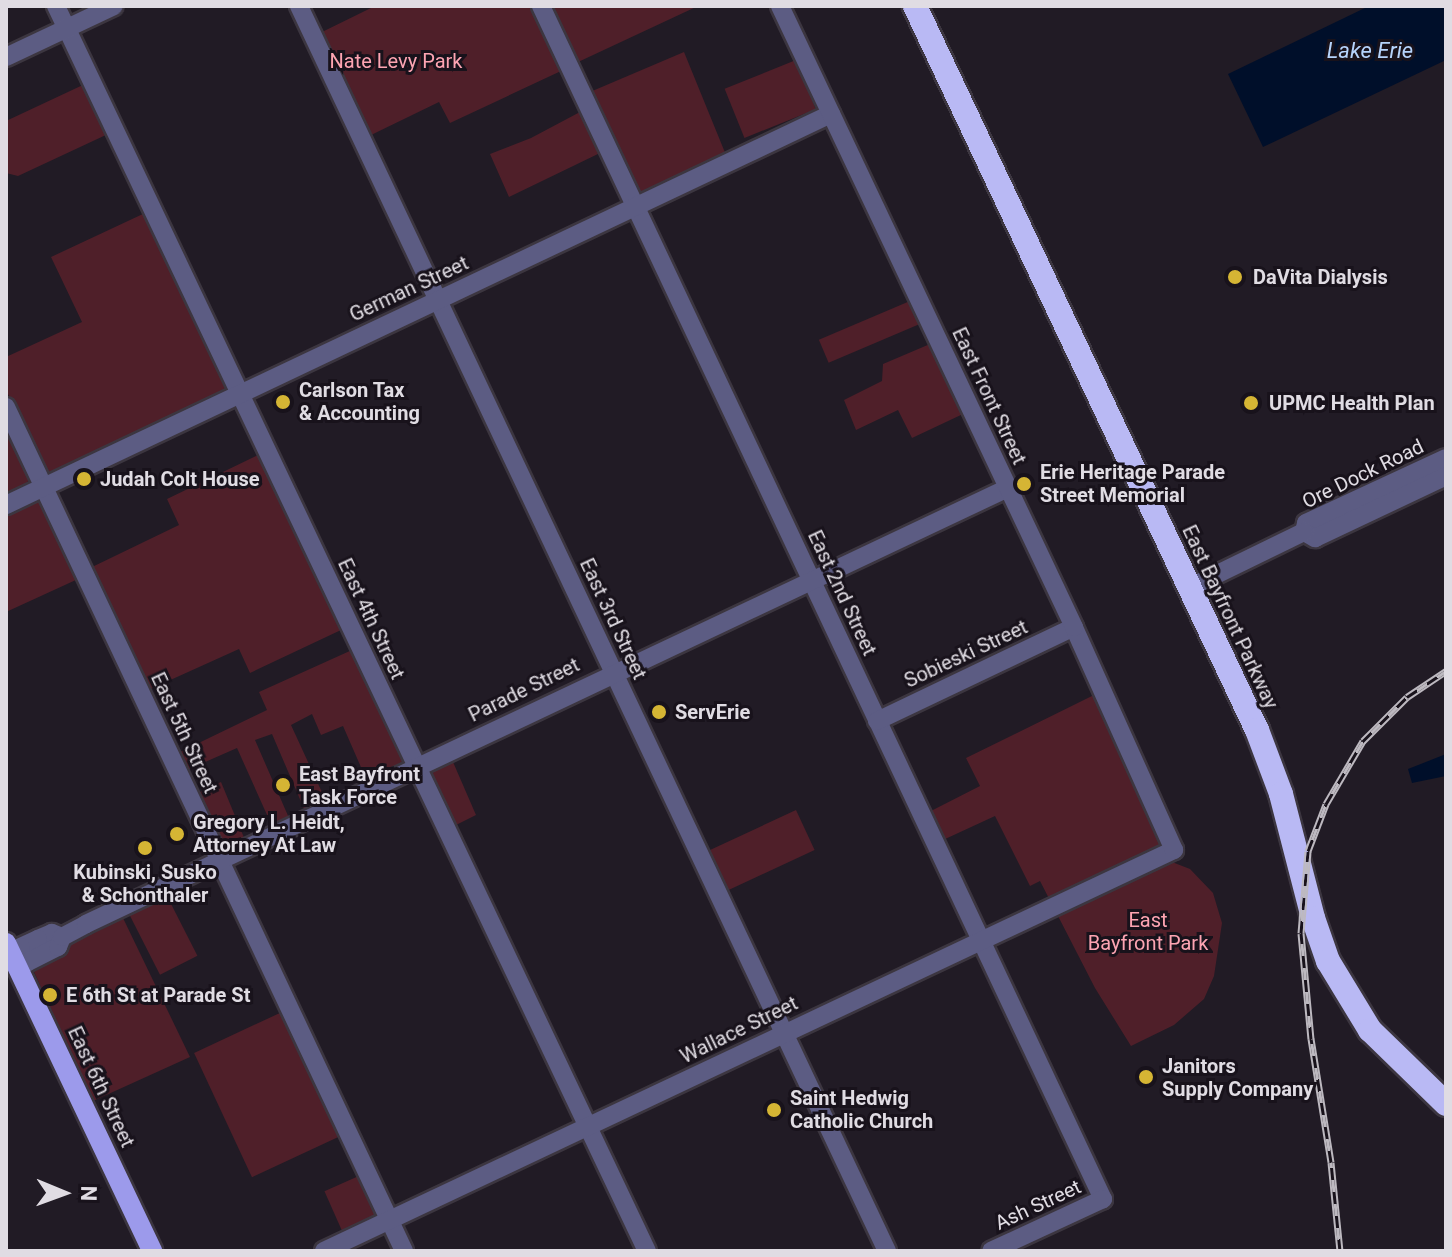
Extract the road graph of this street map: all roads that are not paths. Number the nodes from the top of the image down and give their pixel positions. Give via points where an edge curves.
1 (56, 6) edge
2 (114, 6) edge
3 (299, 6) edge
4 (541, 6) edge
5 (780, 6) edge
6 (915, 6) edge
7 (67, 28) junction
8 (6, 57) edge
9 (831, 114) junction
10 (636, 207) junction
11 (438, 300) junction
12 (241, 393) junction
13 (6, 407) edge
14 (1446, 458) edge
15 (1446, 476) edge
16 (43, 488) junction
17 (1008, 488) junction
18 (6, 505) edge
19 (1304, 532) junction
20 (813, 582) junction
21 (1189, 588) junction
22 (1074, 627) junction
23 (614, 673) junction
24 (877, 721) junction
25 (417, 768) junction
26 (1174, 850) joint
27 (221, 861) junction
28 (981, 941) junction
29 (8, 955) edge
30 (784, 1034) junction
31 (1446, 1104) edge
32 (588, 1126) junction
33 (1103, 1199) joint
34 (389, 1220) junction
35 (152, 1251) edge
36 (324, 1251) edge
37 (404, 1251) edge
38 (647, 1251) edge
39 (887, 1251) edge
40 (991, 1251) edge

1 - 7 street, East 4th Street
2 - 7 street
3 - 11 street, East 3rd Street
4 - 10 street, East 2nd Street
5 - 9 street, East Front Street
6 - 21 highway, East Bayfront Parkway
7 - 8 street
7 - 12 street, East 4th Street
9 - 10 street, German Street
9 - 17 street, East Front Street
10 - 11 street, German Street
10 - 20 street, East 2nd Street
11 - 12 street, German Street
11 - 23 street, East 3rd Street
12 - 16 street, German Street
12 - 25 street, East 4th Street
13 - 16 street, East 5th Street
14 - 19 street, Ore Dock Road via 1306,523
15 - 19 street, Ore Dock Road via 1315,538
16 - 18 street, German Street
16 - 27 street, East 5th Street
17 - 20 street, Parade Street
17 - 22 street, East Front Street
19 - 21 street, Ore Dock Road
20 - 23 street, Parade Street
20 - 24 street, East 2nd Street
21 - 31 highway, East Bayfront Parkway via 1270,762 1313,918 1341,988 1376,1037
22 - 24 street, Sobieski Street
22 - 26 street, East Front Street
23 - 25 street, Parade Street
23 - 30 street, East 3rd Street
24 - 28 street, East 2nd Street
25 - 27 street, Parade Street
25 - 32 street, East 4th Street
26 - 28 street, Wallace Street
27 - 29 street, Parade Street via 62,937 58,947 26,963
27 - 34 street, East 5th Street
28 - 30 street, Wallace Street
28 - 33 street, East 2nd Street
29 - 35 main road, East 6th Street
30 - 32 street, Wallace Street
30 - 39 street, East 3rd Street
32 - 34 street, Wallace Street
32 - 38 street, East 4th Street
33 - 40 street, Ash Street
34 - 36 street, Wallace Street
34 - 37 street, East 5th Street

